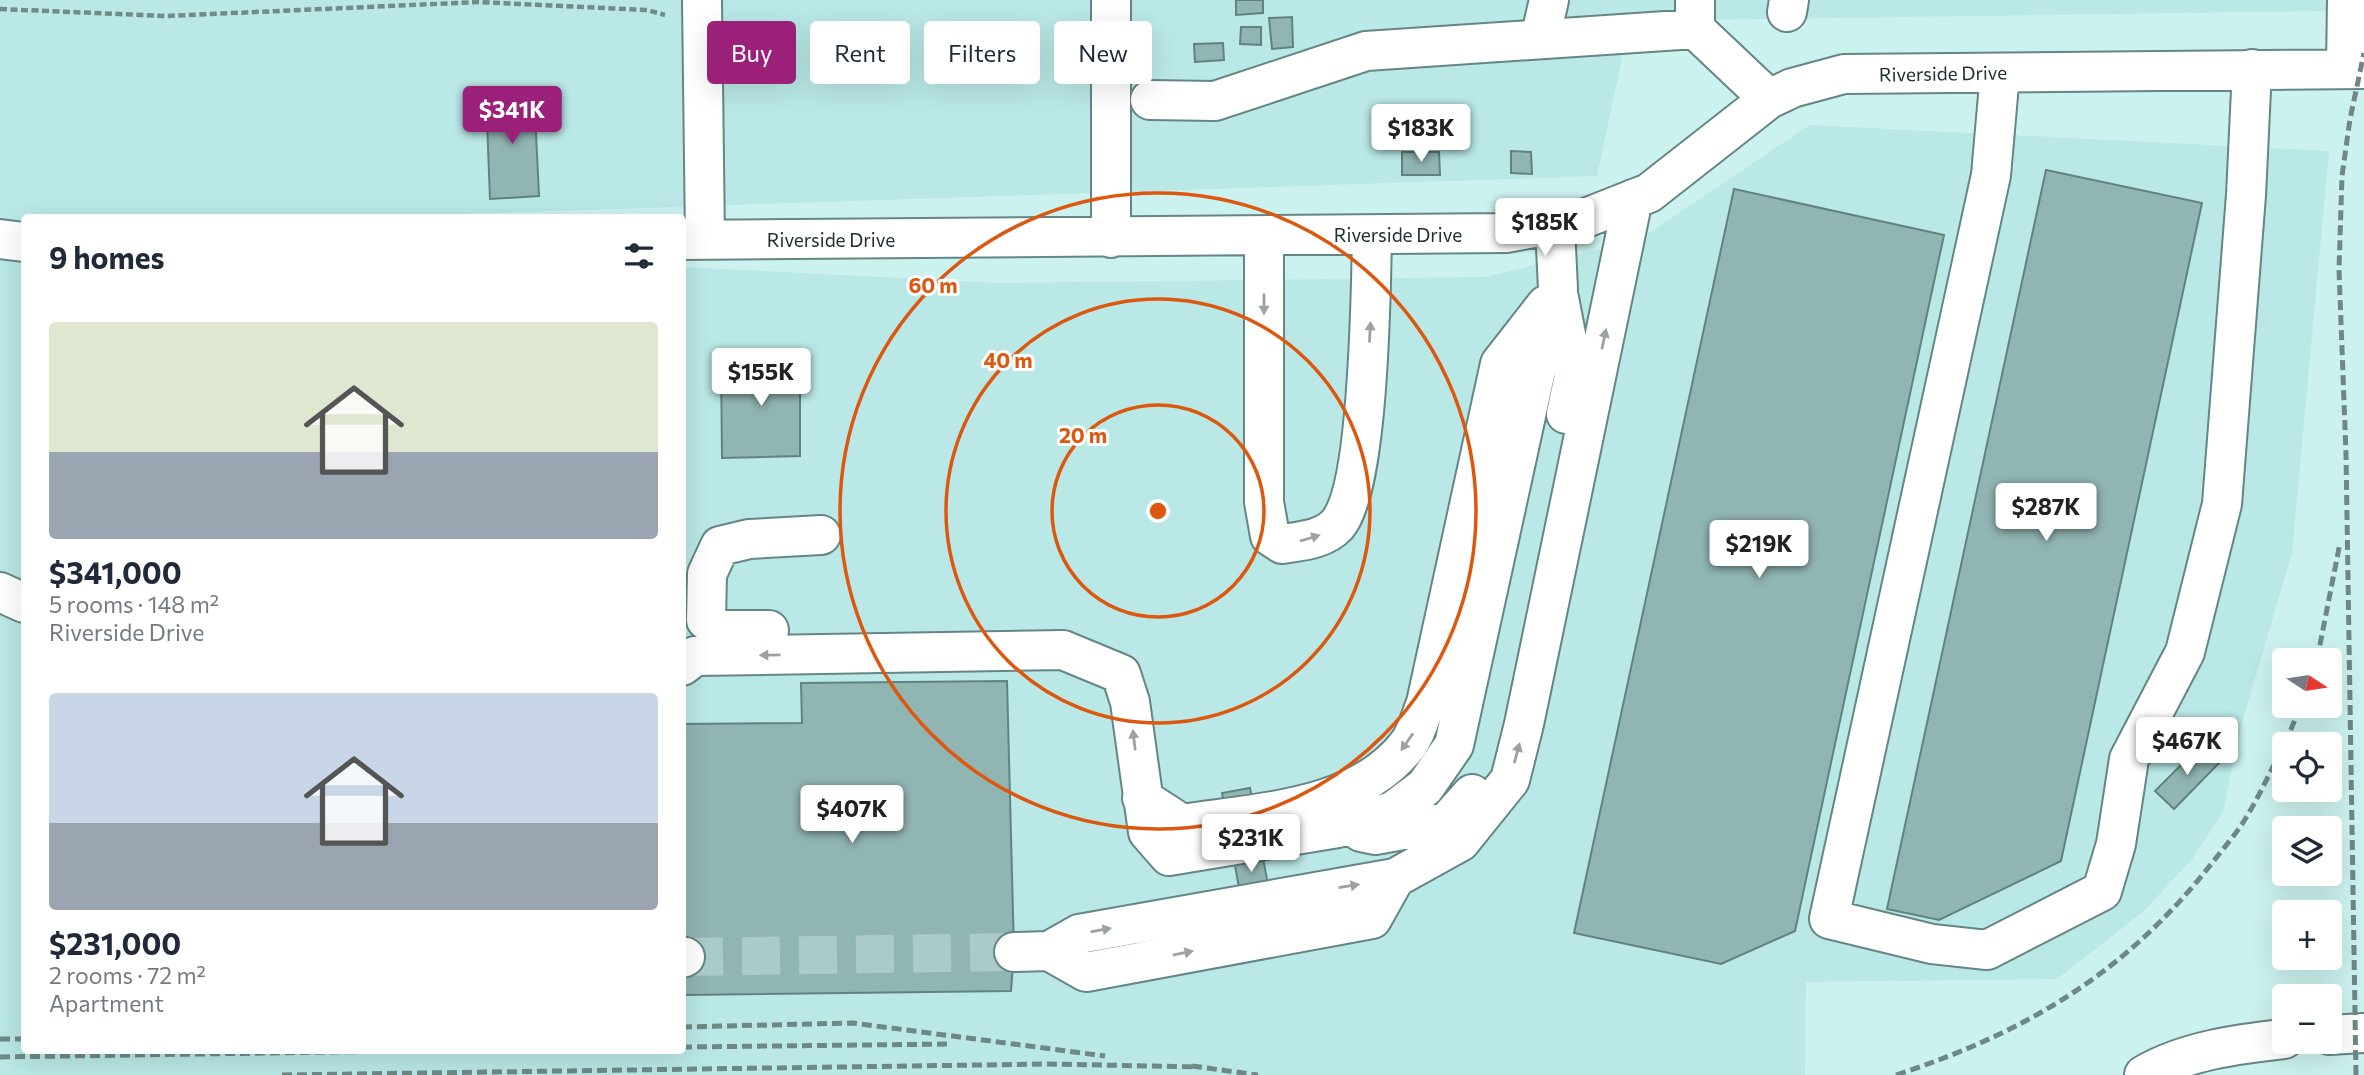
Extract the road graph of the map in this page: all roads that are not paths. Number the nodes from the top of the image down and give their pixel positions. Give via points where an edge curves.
1 (1111, 0) edge
2 (1549, 0) edge
3 (2347, 0) edge
4 (702, 13) edge
5 (1695, 15) edge
6 (1540, 39) junction
7 (2252, 69) junction
8 (2355, 69) edge
9 (2000, 72) junction
10 (1769, 99) junction
11 (1150, 100) dead end
12 (1633, 199) junction
13 (1555, 227) junction
14 (1372, 234) junction
15 (1264, 236) junction
16 (1111, 237) junction
17 (0, 239) edge
18 (694, 240) edge
19 (21, 242) edge
20 (1558, 289) junction
21 (821, 535) dead end
22 (0, 592) edge
23 (21, 602) edge
24 (1063, 650) junction
25 (686, 663) edge
26 (1142, 798) junction
27 (1031, 952) tunnel mouth
28 (2364, 1032) edge
29 (2342, 1034) edge
30 (2272, 1041) edge
31 (2144, 1075) edge

1 - 16 street
2 - 6 street
3 - 8 street
4 - 18 street
5 - 6 street
5 - 10 street
6 - 11 street via 1366,51 1215,101
7 - 8 street, Riverside Drive
7 - 9 street, Riverside Drive
7 - 9 street via 2222,504 2185,652 2129,759 2116,844 2102,891 1987,950 1932,944 1829,919 1991,175
9 - 10 street, Riverside Drive via 1844,74
10 - 12 street, Riverside Drive via 1649,193
12 - 13 street, Riverside Drive
27 -> 12 street via 1079,934 1395,878 1460,842 1510,780
13 - 14 street, Riverside Drive via 1506,233
13 - 20 street
14 - 15 street, Riverside Drive
15 -> 14 street via 1264,502 1270,536 1282,544 1314,539 1335,527 1348,508 1364,403
15 - 16 street, Riverside Drive
16 - 18 street, Riverside Drive
17 - 19 street
20 -> 26 street via 1500,364 1426,703 1410,742 1374,778 1315,802 1182,824
20 - 26 street via 1454,745 1411,814 1393,811 1338,828 1169,856 1148,832
21 - 24 street via 749,539 720,546 707,574 706,620 718,630 1028,630
22 - 23 street
24 -> 25 street via 695,656
26 -> 24 street via 1121,674
28 - 29 street
30 - 31 street via 2211,1050

